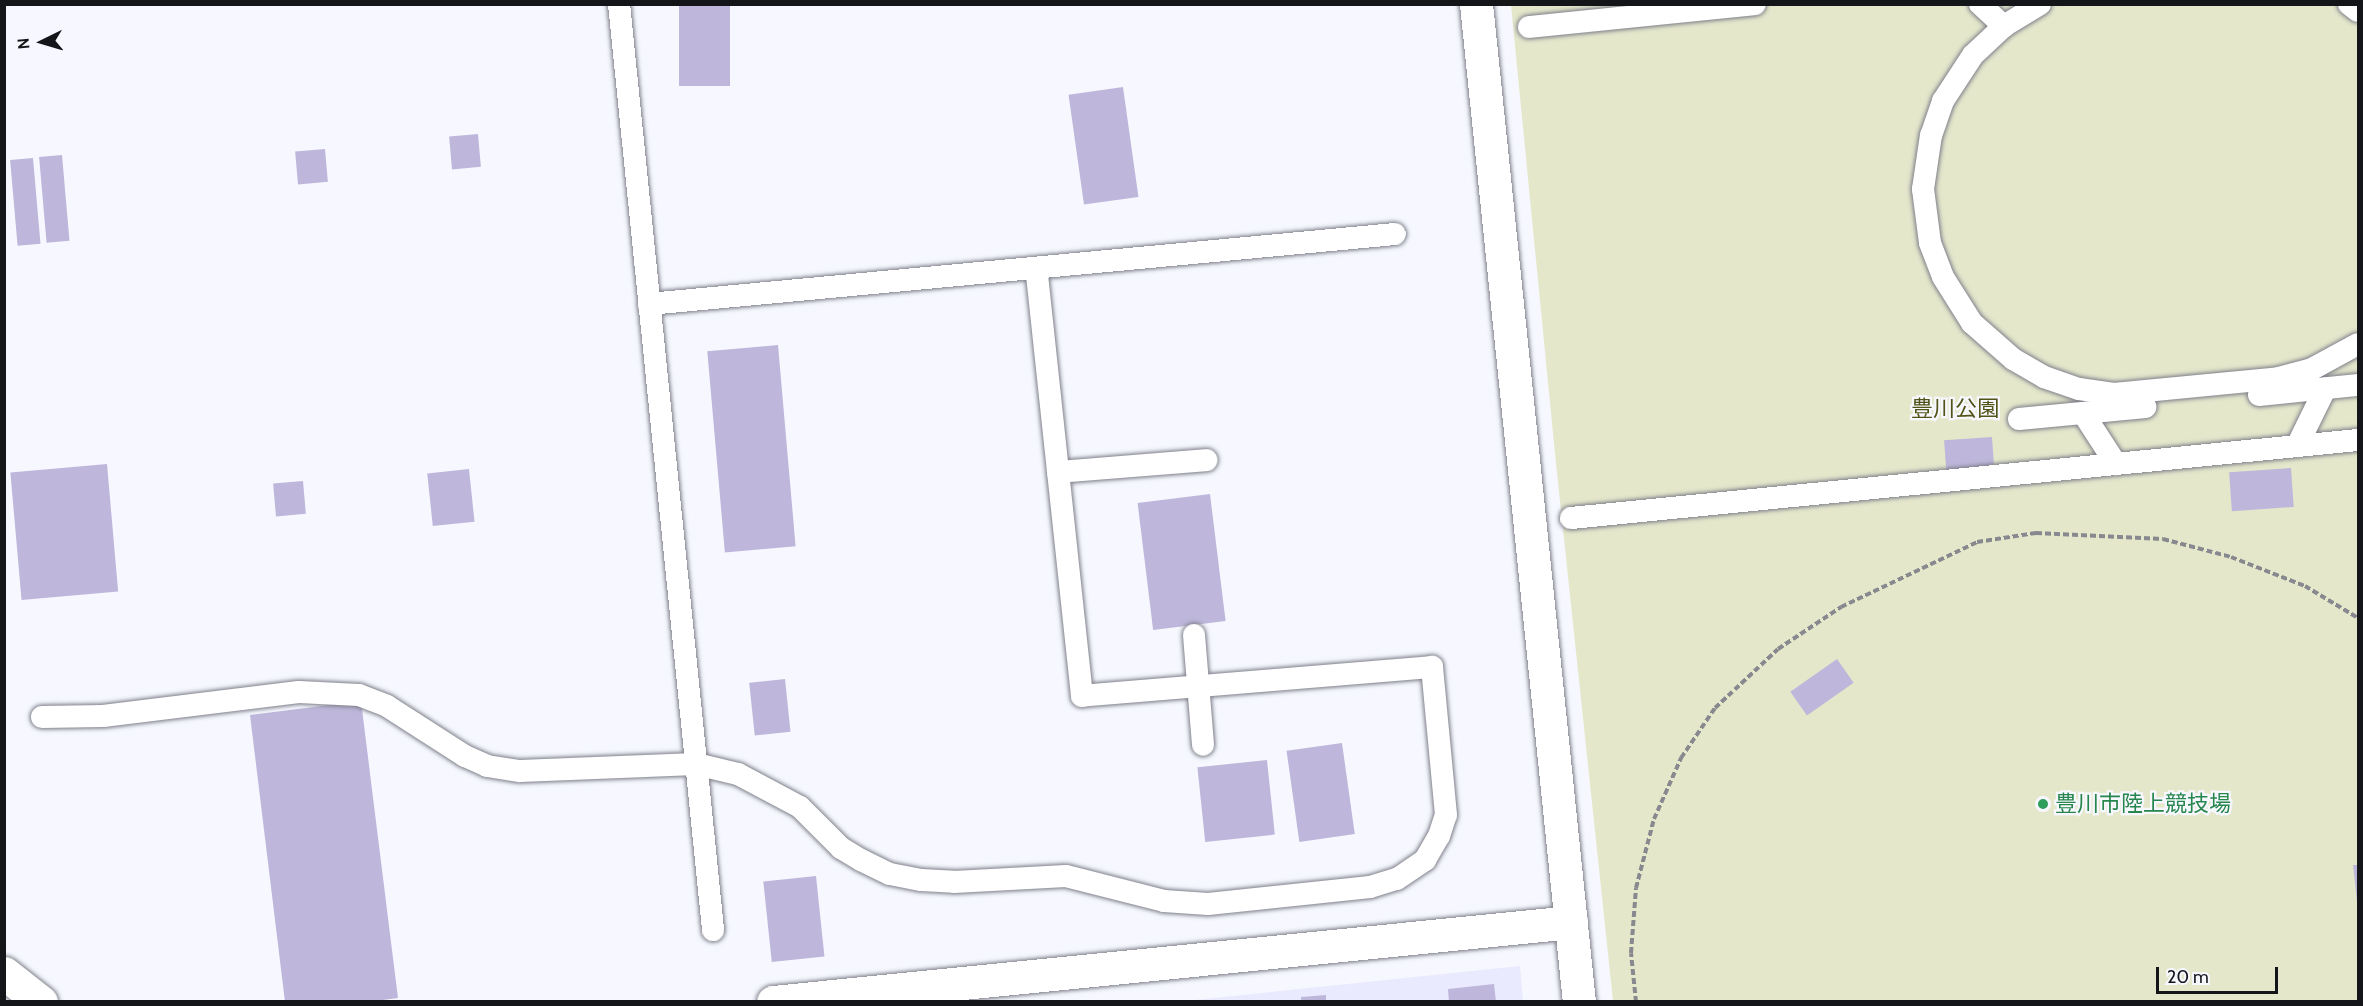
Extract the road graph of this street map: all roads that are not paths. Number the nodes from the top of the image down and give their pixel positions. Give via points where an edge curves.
1 (619, 4) edge
2 (1476, 4) edge
3 (1755, 4) edge
4 (1980, 4) edge
5 (2040, 4) edge
6 (2349, 4) edge
7 (2358, 11) edge
8 (2004, 26) junction
9 (1529, 27) dead end
10 (1395, 234) dead end
11 (1036, 268) junction
12 (649, 304) junction
13 (2358, 344) edge
14 (2358, 385) edge
15 (2325, 389) junction
16 (2083, 413) junction
17 (2019, 419) dead end
18 (2358, 440) edge
19 (2297, 446) junction
20 (1208, 460) dead end
21 (2116, 464) junction
22 (1058, 472) junction
23 (1571, 518) dead end
24 (1194, 635) dead end
25 (1198, 687) junction
26 (42, 717) dead end
27 (1203, 745) dead end
28 (696, 764) junction
29 (1571, 922) junction
30 (713, 930) dead end
31 (4, 973) edge
32 (41, 1002) edge
33 (773, 1002) edge
34 (1578, 1002) edge

1 - 12 lane
2 - 29 street
3 - 9 lane
4 - 8 lane
5 - 8 lane
6 - 7 lane
8 - 13 lane via 1973,55 1943,101 1931,135 1923,189 1930,243 1942,277 1961,308 1998,348 2061,383 2096,392 2133,394 2279,378 2312,369
10 - 11 lane
11 - 12 lane
11 - 22 lane
12 - 28 lane
14 - 15 lane
15 - 16 lane
15 - 19 lane
16 - 17 lane
16 - 21 lane
18 - 19 lane
19 - 21 lane
20 - 22 lane
21 - 23 lane
22 - 25 lane via 1082,696
24 - 25 lane
25 - 27 lane
25 - 28 lane via 1432,667 1446,815 1425,860 1397,879 1370,887 1208,904 1164,901 1066,876 921,880 890,874 841,848 800,807 764,786 738,774
26 - 28 lane via 103,716 299,692 336,693 359,695 387,706 487,766 520,771
28 - 30 lane
29 - 33 street
29 - 34 street
31 - 32 street

